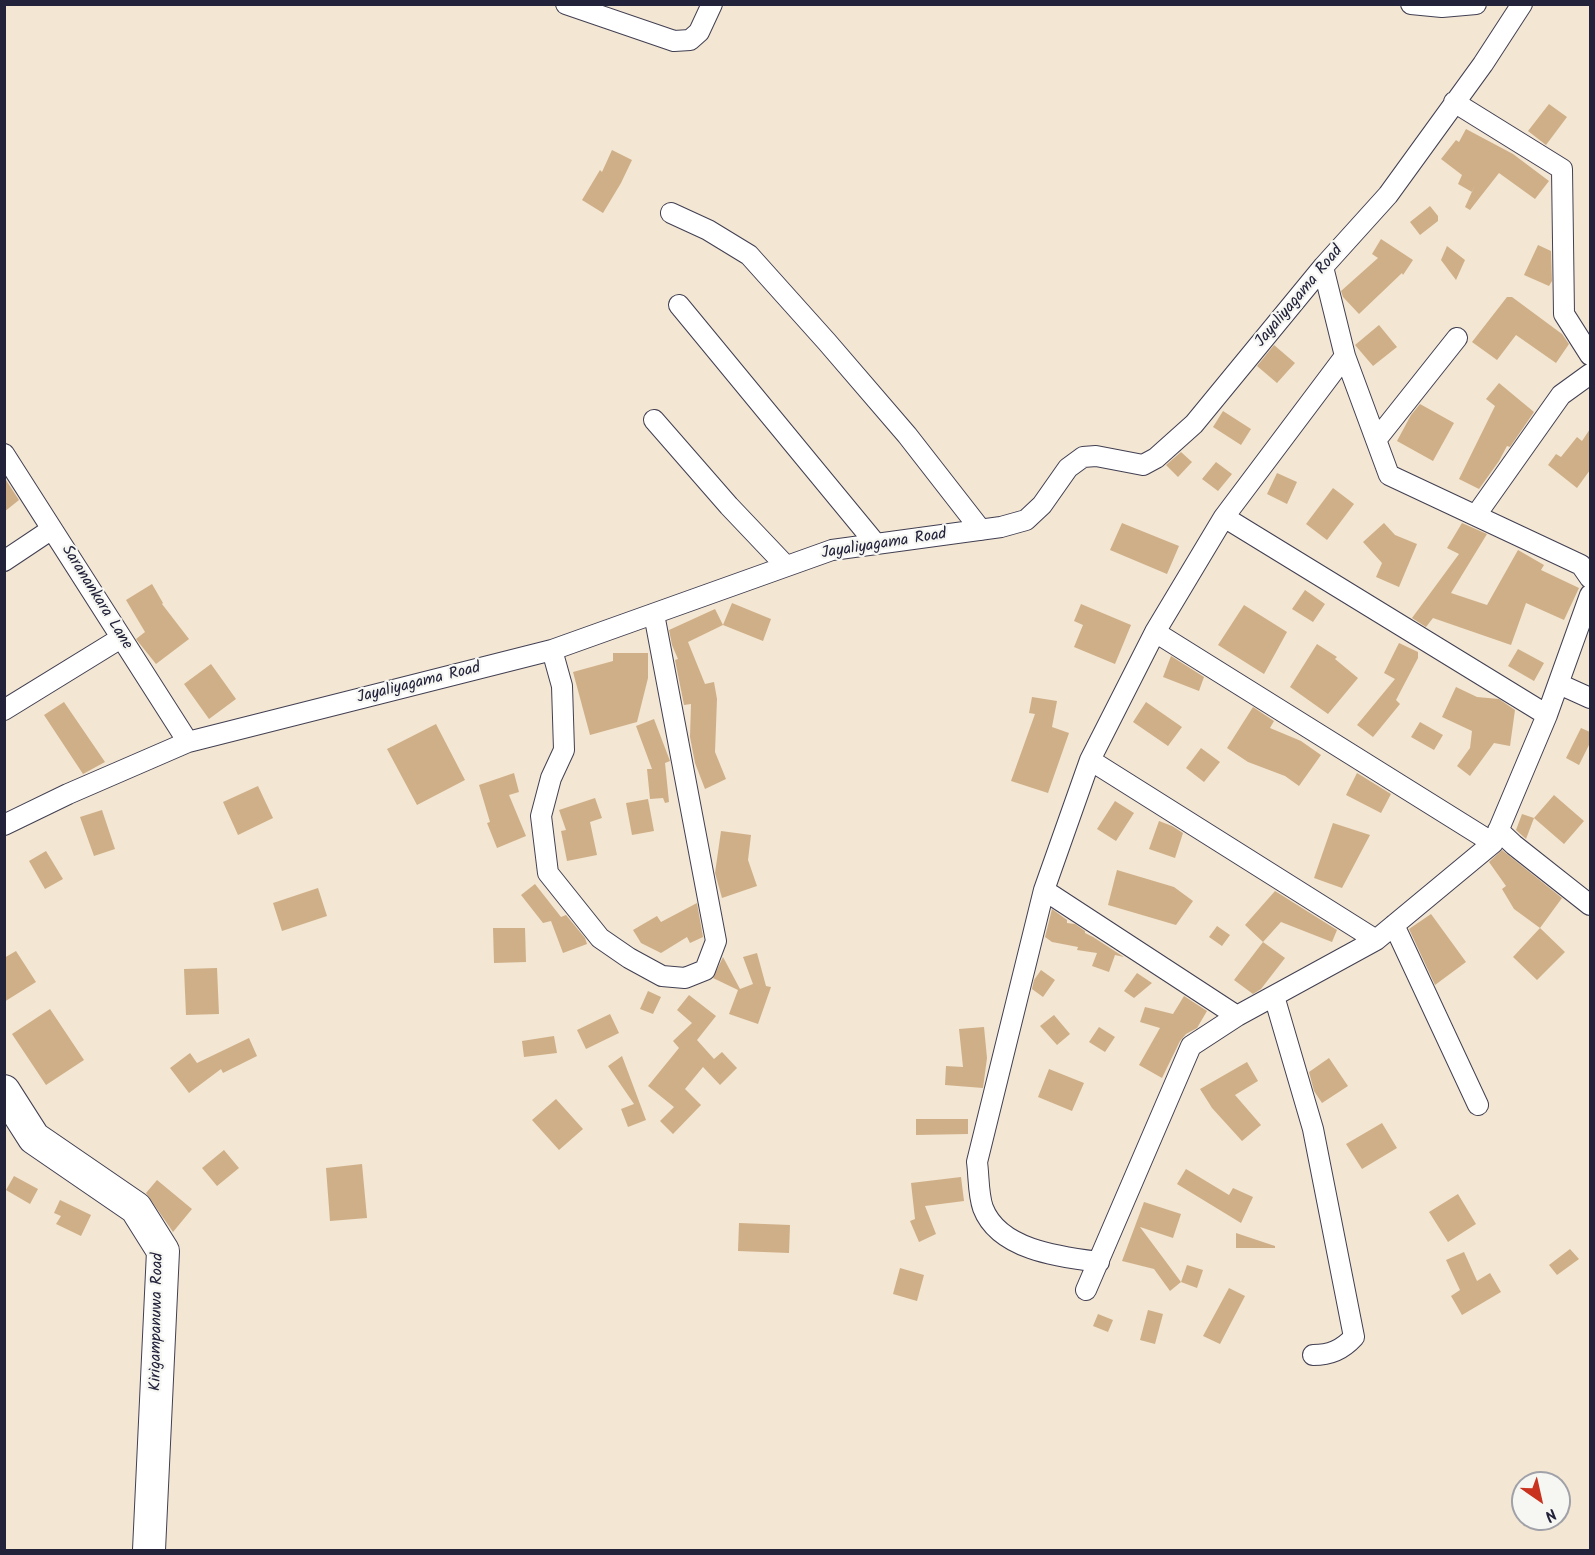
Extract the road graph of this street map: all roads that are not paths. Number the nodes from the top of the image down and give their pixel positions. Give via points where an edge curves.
1 (566, 4) edge
2 (712, 4) edge
3 (1411, 4) edge
4 (1476, 4) edge
5 (1522, 4) edge
6 (1454, 102) junction
7 (671, 213) dead end
8 (1323, 267) junction
9 (679, 305) dead end
10 (1457, 338) dead end
11 (1590, 355) edge
12 (1345, 356) junction
13 (1590, 374) edge
14 (654, 420) dead end
15 (1376, 440) junction
16 (4, 454) edge
17 (1476, 515) junction
18 (1224, 517) junction
19 (52, 529) junction
20 (981, 530) junction
21 (876, 544) junction
22 (4, 561) edge
23 (786, 566) junction
24 (1590, 578) edge
25 (1590, 595) edge
26 (654, 614) junction
27 (1155, 632) junction
28 (121, 638) junction
29 (552, 650) junction
30 (1558, 684) junction
31 (1590, 698) edge
32 (4, 710) edge
33 (1547, 715) junction
34 (188, 742) junction
35 (1090, 760) junction
36 (4, 825) edge
37 (1495, 836) junction
38 (1044, 890) junction
39 (1590, 905) edge
40 (1394, 925) junction
41 (1376, 940) junction
42 (1274, 996) junction
43 (1237, 1016) junction
44 (4, 1091) edge
45 (1478, 1105) dead end
46 (1099, 1262) junction
47 (1086, 1290) dead end
48 (1313, 1355) dead end
49 (149, 1551) edge

1 - 2 street via 674,41 690,40 699,32
3 - 4 street
5 - 6 street, Jayaliyagama Road
6 - 8 street, Jayaliyagama Road via 1388,195
6 - 11 street via 1562,169 1564,314
7 - 20 street via 749,255 907,435
8 - 12 street
8 - 20 street, Jayaliyagama Road via 1194,424 1156,458 1143,465 1083,457 1068,468 1042,505 1026,520
9 - 21 street
10 - 15 street
12 - 15 street
12 - 18 street
13 - 17 street via 1561,395
14 - 23 street
15 - 17 street via 1389,475
16 - 19 street, Saranankara Lane
17 - 24 street via 1581,566
18 - 27 street
18 - 33 street
19 - 22 street
19 - 28 street, Saranankara Lane
20 - 21 street, Jayaliyagama Road
21 - 23 street, Jayaliyagama Road via 832,550
23 - 26 street, Jayaliyagama Road
25 - 30 street
26 - 29 street, Jayaliyagama Road
26 - 29 street via 716,941 705,970 685,978 662,976 600,938 548,873 540,816 564,750 562,687
27 - 35 street
27 - 37 street
28 - 32 street
28 - 34 street, Saranankara Lane
29 - 34 street, Jayaliyagama Road
30 - 31 street
30 - 33 street
33 - 37 street
34 - 36 street, Jayaliyagama Road
35 - 38 street
35 - 41 street
37 - 39 street via 1514,845
37 - 40 street
38 - 43 street
38 - 46 street via 977,1162 982,1206 990,1221 1012,1240 1055,1256
40 - 41 street
40 - 45 street
41 - 42 street
42 - 43 street
42 - 48 street via 1313,1129 1354,1338 1326,1355
43 - 46 street via 1191,1046
44 - 49 main road, Kirigampanuwa Road via 34,1138 136,1208 163,1251
46 - 47 street

